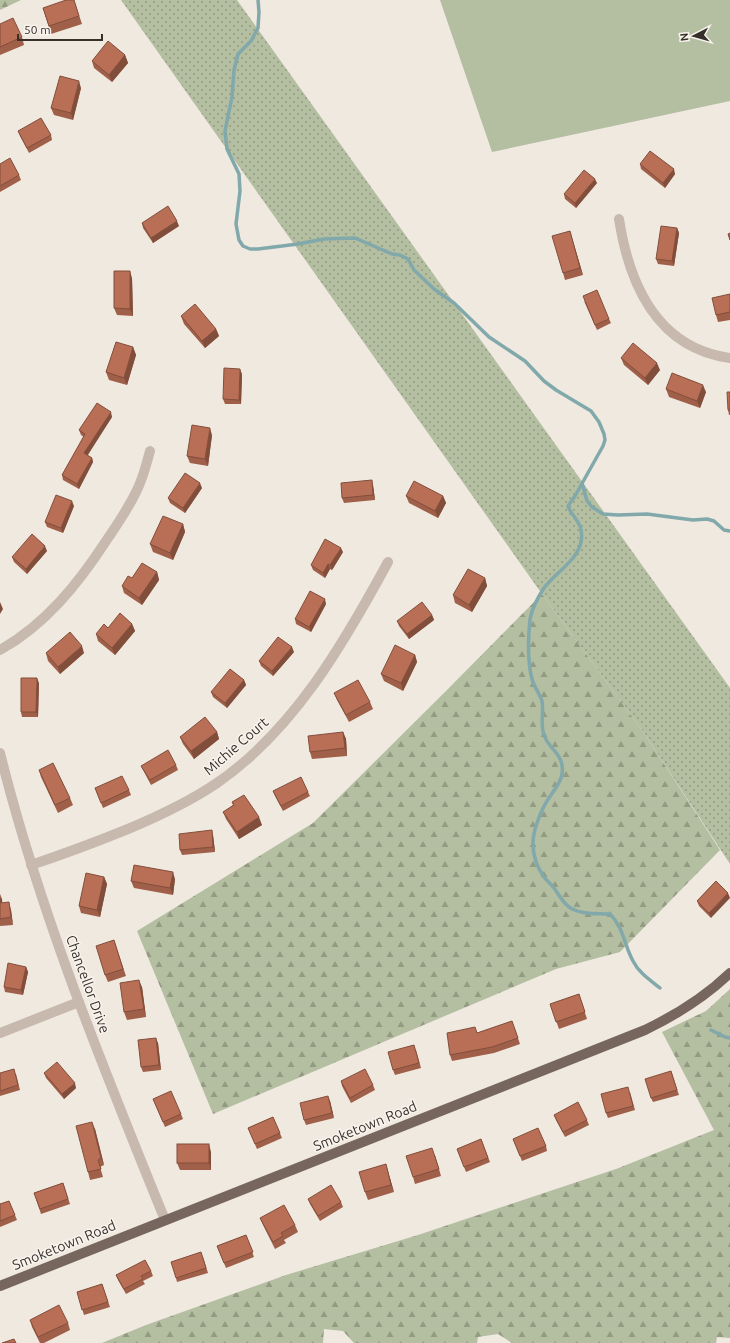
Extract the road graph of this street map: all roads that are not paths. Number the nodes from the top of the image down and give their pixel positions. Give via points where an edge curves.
1 (619, 219) dead end
2 (730, 358) edge
3 (150, 451) dead end
4 (388, 562) dead end
5 (0, 650) edge
6 (0, 753) edge
7 (31, 865) junction
8 (730, 973) edge
9 (79, 1002) junction
10 (0, 1033) edge
11 (165, 1220) junction
12 (0, 1286) edge

1 - 2 street via 628,262 659,322 685,344 716,356
3 - 5 street via 137,490 123,516 71,589 30,630
4 - 7 street, Michie Court via 334,656 281,725 237,768 185,803 154,818 79,849
6 - 7 street, Chancellor Drive
7 - 9 street, Chancellor Drive
8 - 11 main road, Smoketown Road via 688,1007 645,1030
9 - 10 street
9 - 11 street, Chancellor Drive
11 - 12 main road, Smoketown Road

